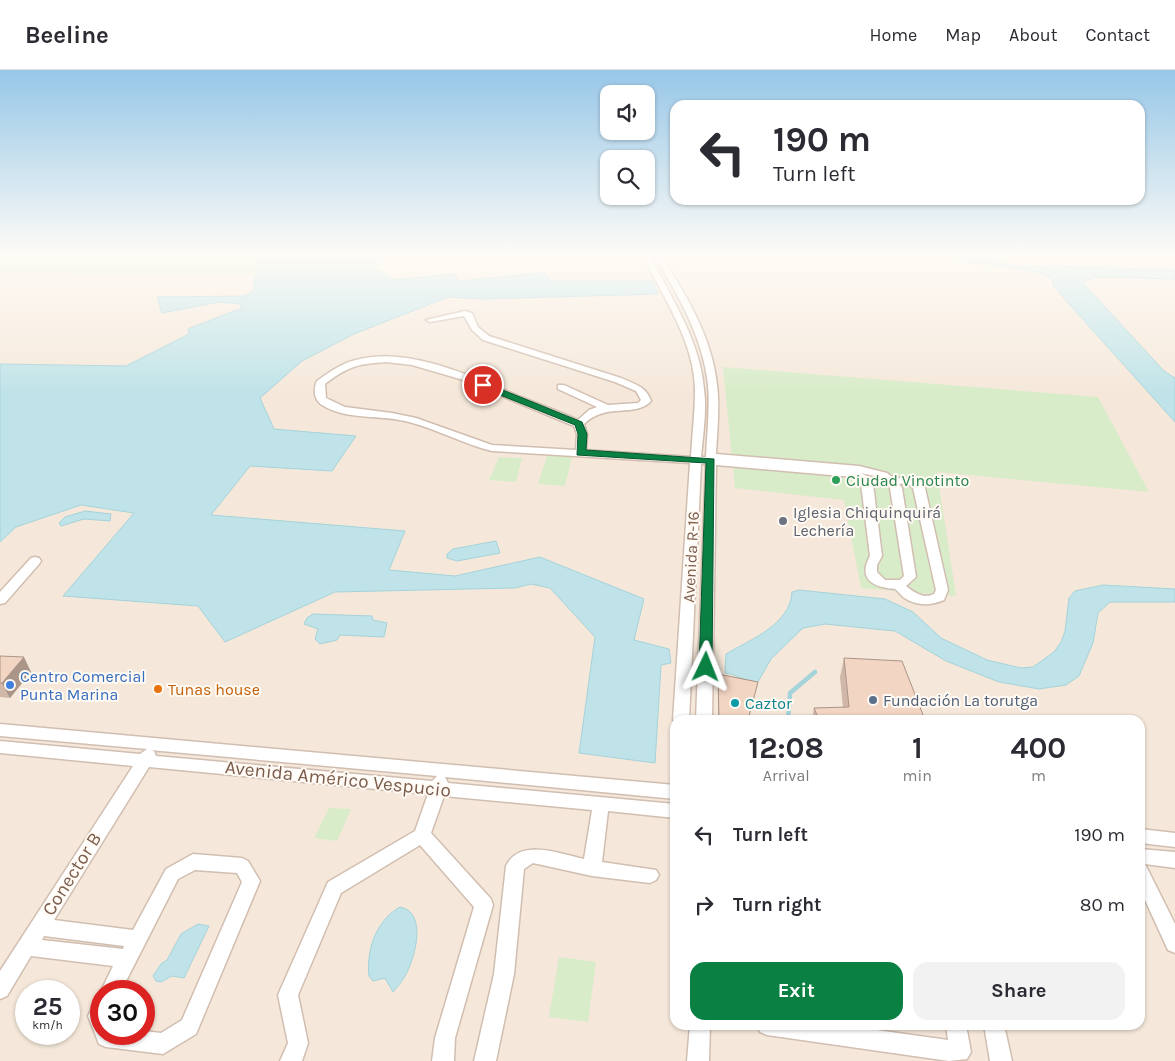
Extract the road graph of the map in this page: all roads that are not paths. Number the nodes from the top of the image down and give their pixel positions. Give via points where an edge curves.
1 (671, 301) edge
2 (684, 301) edge
3 (430, 320) dead end
4 (561, 387) dead end
5 (606, 408) junction
6 (579, 424) junction
7 (581, 453) junction
8 (711, 459) junction
9 (696, 460) junction
10 (891, 481) junction
11 (694, 499) junction
12 (710, 500) junction
13 (36, 561) dead end
14 (898, 585) junction
15 (0, 600) edge
16 (681, 715) edge
17 (704, 715) edge
18 (0, 730) edge
19 (156, 744) junction
20 (0, 747) edge
21 (144, 760) junction
22 (444, 771) junction
23 (437, 788) junction
24 (670, 792) edge
25 (602, 804) junction
26 (670, 811) edge
27 (422, 835) junction
28 (1145, 837) edge
29 (1175, 840) edge
30 (1145, 857) edge
31 (1175, 860) edge
32 (592, 868) junction
33 (650, 875) dead end
34 (1145, 881) edge
35 (39, 927) junction
36 (138, 939) junction
37 (1175, 944) edge
38 (27, 947) junction
39 (128, 959) junction
40 (117, 980) edge
41 (0, 989) edge
42 (700, 1030) edge
43 (798, 1030) edge
44 (957, 1030) edge
45 (995, 1030) edge
46 (155, 1043) edge
47 (961, 1056) edge
48 (291, 1061) edge
49 (443, 1061) edge
50 (485, 1061) edge
51 (698, 1061) edge
52 (1001, 1061) edge

1 - 9 street, Avenida R-16 via 695,355 700,390
2 - 8 street, Avenida R-16 via 707,354 714,387
3 - 5 street via 465,313 469,315 470,324 486,338 618,380 639,390 646,398 641,405
4 - 5 street
5 - 6 street via 591,412
6 - 7 street
6 - 7 street via 435,367 400,360 354,364 334,372 320,383 318,392 326,403 339,408 401,417 436,427 479,446
7 - 9 street
8 - 9 street
8 - 10 street via 859,469
8 - 12 street, Avenida R-16
8 - 14 street via 843,472 863,478 867,484 876,556 869,570 878,581
9 - 11 street, Avenida R-16
10 - 14 street via 896,488 910,569 910,577
10 - 14 street via 908,480 919,488 942,590 939,597 928,601 915,599
11 - 12 street
11 - 16 street, Avenida R-16
12 - 17 street, Avenida R-16
13 - 15 street
18 - 19 street, Avenida Américo Vespucio
19 - 21 street, Conector B
19 - 22 street, Avenida Américo Vespucio
20 - 21 street, Avenida Américo Vespucio
21 - 23 street, Avenida Américo Vespucio
21 - 35 street, Conector B
22 - 23 street
22 - 24 street, Avenida Américo Vespucio
23 - 25 street, Avenida Américo Vespucio
23 - 27 street
25 - 26 street, Avenida Américo Vespucio
25 - 32 street
27 - 48 street via 334,888 288,995 298,1043
27 - 49 street via 484,905 445,1038
28 - 29 street
30 - 31 street
32 - 33 street
32 - 50 street via 533,856 522,859 515,866 504,974
34 - 37 street
35 - 36 street
35 - 38 street, Conector B
36 - 39 street
36 - 46 street via 172,874 193,862 242,866 251,880 189,1027 163,1044
38 - 39 street
38 - 41 street, Conector B
39 - 40 street
42 - 51 street
43 - 47 street
44 - 47 street
45 - 52 street

